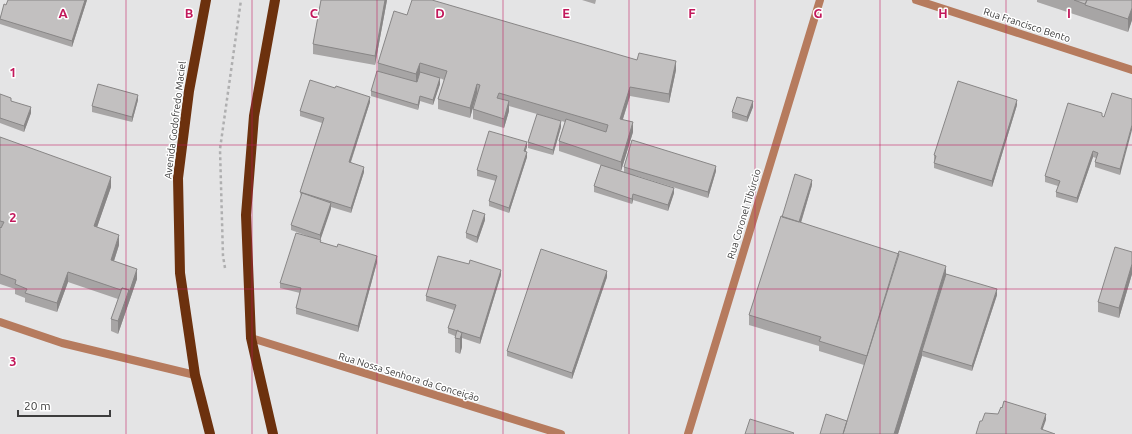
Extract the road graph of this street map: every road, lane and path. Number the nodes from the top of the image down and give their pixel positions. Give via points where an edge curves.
1 (206, 0) edge
2 (275, 0) edge
3 (820, 0) edge
4 (916, 0) edge
5 (1132, 70) edge
6 (0, 322) edge
7 (251, 338) junction
8 (195, 374) junction
9 (210, 434) edge
10 (273, 434) edge
11 (561, 434) edge
12 (688, 434) edge

1 - 8 main road, Avenida Godofredo Maciel via 189,91 178,178 180,273
2 - 7 main road via 254,116 246,215
3 - 12 street, Rua Coronel Tibúrcio
4 - 5 street, Rua Francisco Bento
6 - 8 street via 62,342
7 - 10 main road
7 - 11 street, Rua Nossa Senhora da Conceição
8 - 9 main road, Avenida Godofredo Maciel

